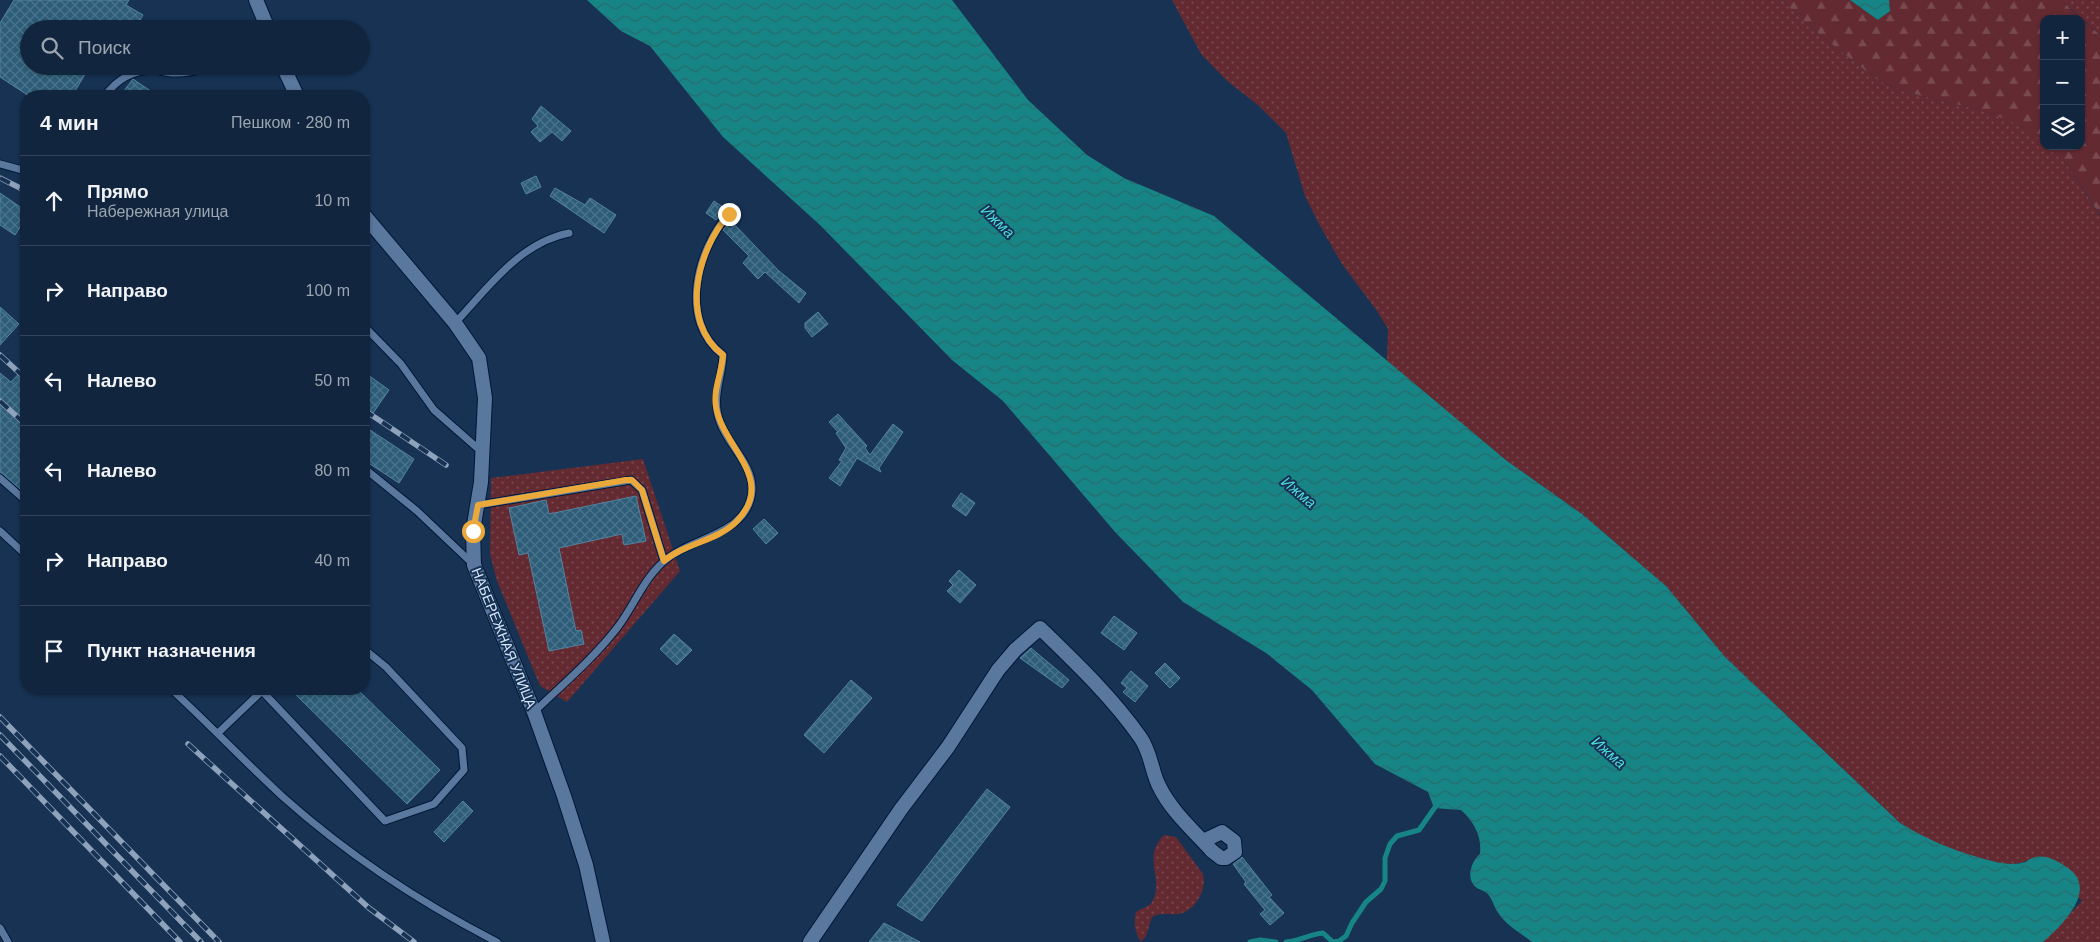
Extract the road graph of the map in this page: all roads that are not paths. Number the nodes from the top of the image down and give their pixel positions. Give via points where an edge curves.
1 (256, 0) edge
2 (264, 20) edge
3 (130, 75) edge
4 (287, 75) edge
5 (110, 90) edge
6 (293, 90) edge
7 (0, 164) edge
8 (20, 169) edge
9 (729, 214) dead end
10 (370, 222) edge
11 (569, 232) dead end
12 (455, 323) junction
13 (370, 332) edge
14 (483, 452) junction
15 (370, 473) edge
16 (0, 478) edge
17 (20, 496) edge
18 (478, 505) junction
19 (0, 531) edge
20 (20, 549) edge
21 (664, 561) junction
22 (474, 565) junction
23 (370, 653) edge
24 (178, 695) edge
25 (258, 695) edge
26 (268, 695) edge
27 (534, 712) junction
28 (218, 732) junction
29 (1203, 840) dead end
30 (0, 928) edge
31 (8, 942) edge
32 (497, 942) edge
33 (603, 942) edge
34 (810, 942) edge

1 - 2 street
3 - 5 lane
4 - 6 street
7 - 8 lane
9 - 21 lane via 710,239 698,281 696,307 707,336 723,355 716,390 717,409 720,422 752,480 750,498 745,510 727,529 676,552
10 - 12 street, НАБЕРЕЖНАЯ УЛИЦА
11 - 12 lane via 550,236 515,259
12 - 14 street, НАБЕРЕЖНАЯ УЛИЦА via 479,358 483,375 486,398
13 - 14 lane via 401,364 434,410
14 - 18 street, НАБЕРЕЖНАЯ УЛИЦА
15 - 22 lane via 417,511
16 - 17 lane
18 - 21 lane via 632,480 642,490
18 - 22 street, НАБЕРЕЖНАЯ УЛИЦА via 473,531
19 - 20 lane
21 - 27 lane via 616,628
22 - 27 street, НАБЕРЕЖНАЯ УЛИЦА
23 - 26 lane via 462,748 464,770 434,804 385,821
24 - 28 lane
25 - 28 lane
27 - 33 street, НАБЕРЕЖНАЯ УЛИЦА via 586,865
28 - 32 lane via 283,797 347,847 408,890
29 - 34 street via 1165,796 1146,746 1129,722 1040,628 998,670 948,747 901,809
30 - 31 lane

